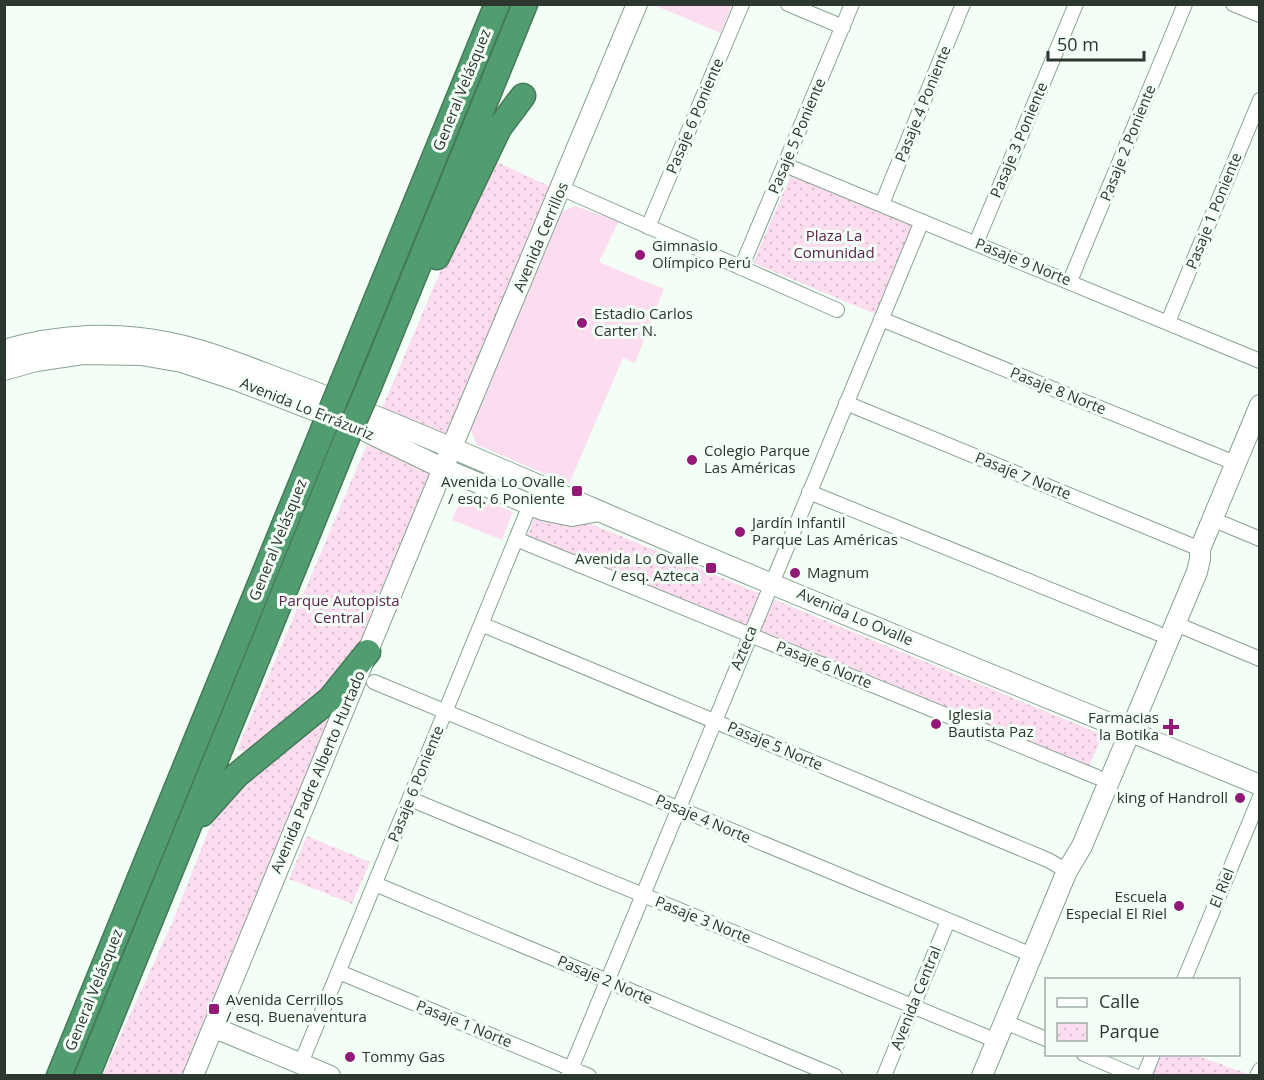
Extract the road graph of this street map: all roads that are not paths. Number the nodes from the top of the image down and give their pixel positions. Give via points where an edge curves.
1 (497, 4) edge
2 (525, 4) edge
3 (637, 4) edge
4 (742, 4) edge
5 (788, 4) edge
6 (852, 4) edge
7 (963, 4) edge
8 (1076, 4) edge
9 (1185, 4) edge
10 (1233, 4) edge
11 (1260, 15) edge
12 (843, 27) junction
13 (523, 96) dead end
14 (1260, 100) edge
15 (785, 165) junction
16 (561, 188) junction
17 (882, 204) junction
18 (922, 221) junction
19 (648, 227) junction
20 (976, 243) junction
21 (741, 268) junction
22 (1070, 281) junction
23 (837, 310) dead end
24 (881, 319) junction
25 (1168, 322) junction
26 (387, 341) junction
27 (4, 351) edge
28 (1260, 361) edge
29 (4, 370) edge
30 (846, 403) junction
31 (1258, 414) edge
32 (451, 449) junction
33 (1235, 463) junction
34 (442, 468) junction
35 (809, 492) junction
36 (530, 505) junction
37 (599, 511) junction
38 (1212, 519) junction
39 (1260, 538) edge
40 (516, 539) junction
41 (1200, 549) junction
42 (771, 583) junction
43 (482, 624) junction
44 (1176, 624) junction
45 (1157, 633) junction
46 (750, 635) junction
47 (368, 652) junction
48 (1260, 659) edge
49 (374, 682) dead end
50 (446, 712) junction
51 (714, 721) junction
52 (1125, 729) junction
53 (1097, 777) junction
54 (1260, 785) edge
55 (1260, 797) edge
56 (410, 799) junction
57 (678, 808) junction
58 (181, 846) junction
59 (1067, 871) junction
60 (375, 884) junction
61 (642, 895) junction
62 (948, 921) junction
63 (1032, 955) junction
64 (339, 972) junction
65 (1185, 978) edge
66 (607, 981) junction
67 (913, 1006) junction
68 (1005, 1022) junction
69 (213, 1027) junction
70 (1045, 1038) edge
71 (997, 1041) junction
72 (1089, 1056) edge
73 (1152, 1056) edge
74 (301, 1063) junction
75 (1260, 1070) edge
76 (569, 1072) edge
77 (59, 1076) edge
78 (87, 1076) edge
79 (193, 1076) edge
80 (330, 1076) edge
81 (590, 1076) edge
82 (835, 1076) edge
83 (884, 1076) edge
84 (982, 1076) edge
85 (1135, 1076) edge
86 (1144, 1076) edge
87 (1257, 1076) edge

1 - 77 highway, General Velásquez, bridge
2 - 26 highway, General Velásquez
3 - 16 main road, Avenida Cerrillos
4 - 19 street, Pasaje 6 Poniente
5 - 12 street
6 - 12 street, Pasaje 5 Poniente
7 - 17 street, Pasaje 4 Poniente
8 - 20 street, Pasaje 3 Poniente
9 - 22 street, Pasaje 2 Poniente
10 - 11 street
12 - 15 street, Pasaje 5 Poniente
13 - 26 highway via 499,128 441,250
14 - 25 street, Pasaje 1 Poniente
15 - 17 street, Pasaje 9 Norte
15 - 21 street, Pasaje 5 Poniente
16 - 19 street
16 - 32 main road, Avenida Cerrillos
17 - 18 street, Pasaje 9 Norte
18 - 20 street, Pasaje 9 Norte
18 - 24 street, Azteca
19 - 21 street
20 - 22 street, Pasaje 9 Norte
21 - 23 street
22 - 25 street, Pasaje 9 Norte
24 - 30 street, Azteca
24 - 33 street, Pasaje 8 Norte
25 - 28 street, Pasaje 9 Norte
26 - 58 highway, General Velásquez, bridge
27 - 32 main road, Avenida Lo Errázuriz via 76,336 122,336 173,343 305,388
29 - 34 main road, Avenida Lo Errázuriz via 36,361 94,354 141,355 182,362 347,423
30 - 35 street, Azteca
30 - 41 street, Pasaje 7 Norte
31 - 33 main road
32 - 34 main road, Avenida Cerrillos
32 - 37 main road, Avenida Lo Ovalle
33 - 38 main road
34 - 36 main road, Avenida Lo Errázuriz
34 - 47 main road, Avenida Padre Alberto Hurtado
35 - 42 street, Azteca
35 - 45 street
36 - 37 main road, Avenida Lo Errázuriz via 572,516
36 - 40 street, Pasaje 6 Poniente
37 - 42 main road, Avenida Lo Ovalle
38 - 39 street
38 - 41 main road
40 - 43 street, Pasaje 6 Poniente
40 - 46 street, Pasaje 6 Norte
41 - 44 main road via 1197,572
41 - 45 main road via 1187,564
42 - 46 street, Azteca
42 - 52 main road, Avenida Lo Ovalle
43 - 50 street, Pasaje 6 Poniente
43 - 51 street, Pasaje 5 Norte
44 - 48 street
44 - 52 main road
45 - 52 main road
46 - 51 street, Azteca
46 - 53 street, Pasaje 6 Norte
47 - 58 highway via 324,704 229,783 206,808
47 - 69 main road, Avenida Padre Alberto Hurtado
49 - 50 street, Pasaje 4 Norte
50 - 56 street, Pasaje 6 Poniente
50 - 57 street, Pasaje 4 Norte
51 - 57 street, Azteca
51 - 59 street, Pasaje 5 Norte
52 - 53 main road
52 - 54 main road, Avenida Lo Ovalle
52 - 59 main road via 1079,852
53 - 59 main road via 1068,849
55 - 65 street, El Riel
56 - 60 street, Pasaje 6 Poniente
56 - 61 street, Pasaje 3 Norte
57 - 61 street, Azteca
57 - 62 street, Pasaje 4 Norte
58 - 78 highway, General Velásquez
59 - 63 main road
60 - 64 street, Pasaje 6 Poniente
60 - 66 street, Pasaje 2 Norte
61 - 66 street, Azteca
61 - 67 street, Pasaje 3 Norte
62 - 63 street, Pasaje 4 Norte
62 - 67 street, Avenida Central
63 - 68 main road
64 - 74 street, Pasaje 6 Poniente
64 - 76 street, Pasaje 1 Norte
66 - 76 street, Azteca
66 - 82 street, Pasaje 2 Norte
67 - 71 street, Pasaje 3 Norte
67 - 83 street, Avenida Central
68 - 70 street
68 - 71 main road
69 - 74 main road
69 - 79 main road, Avenida Padre Alberto Hurtado
71 - 84 main road
72 - 85 street
73 - 86 street
74 - 80 main road
75 - 87 street
76 - 81 street, Pasaje 1 Norte

